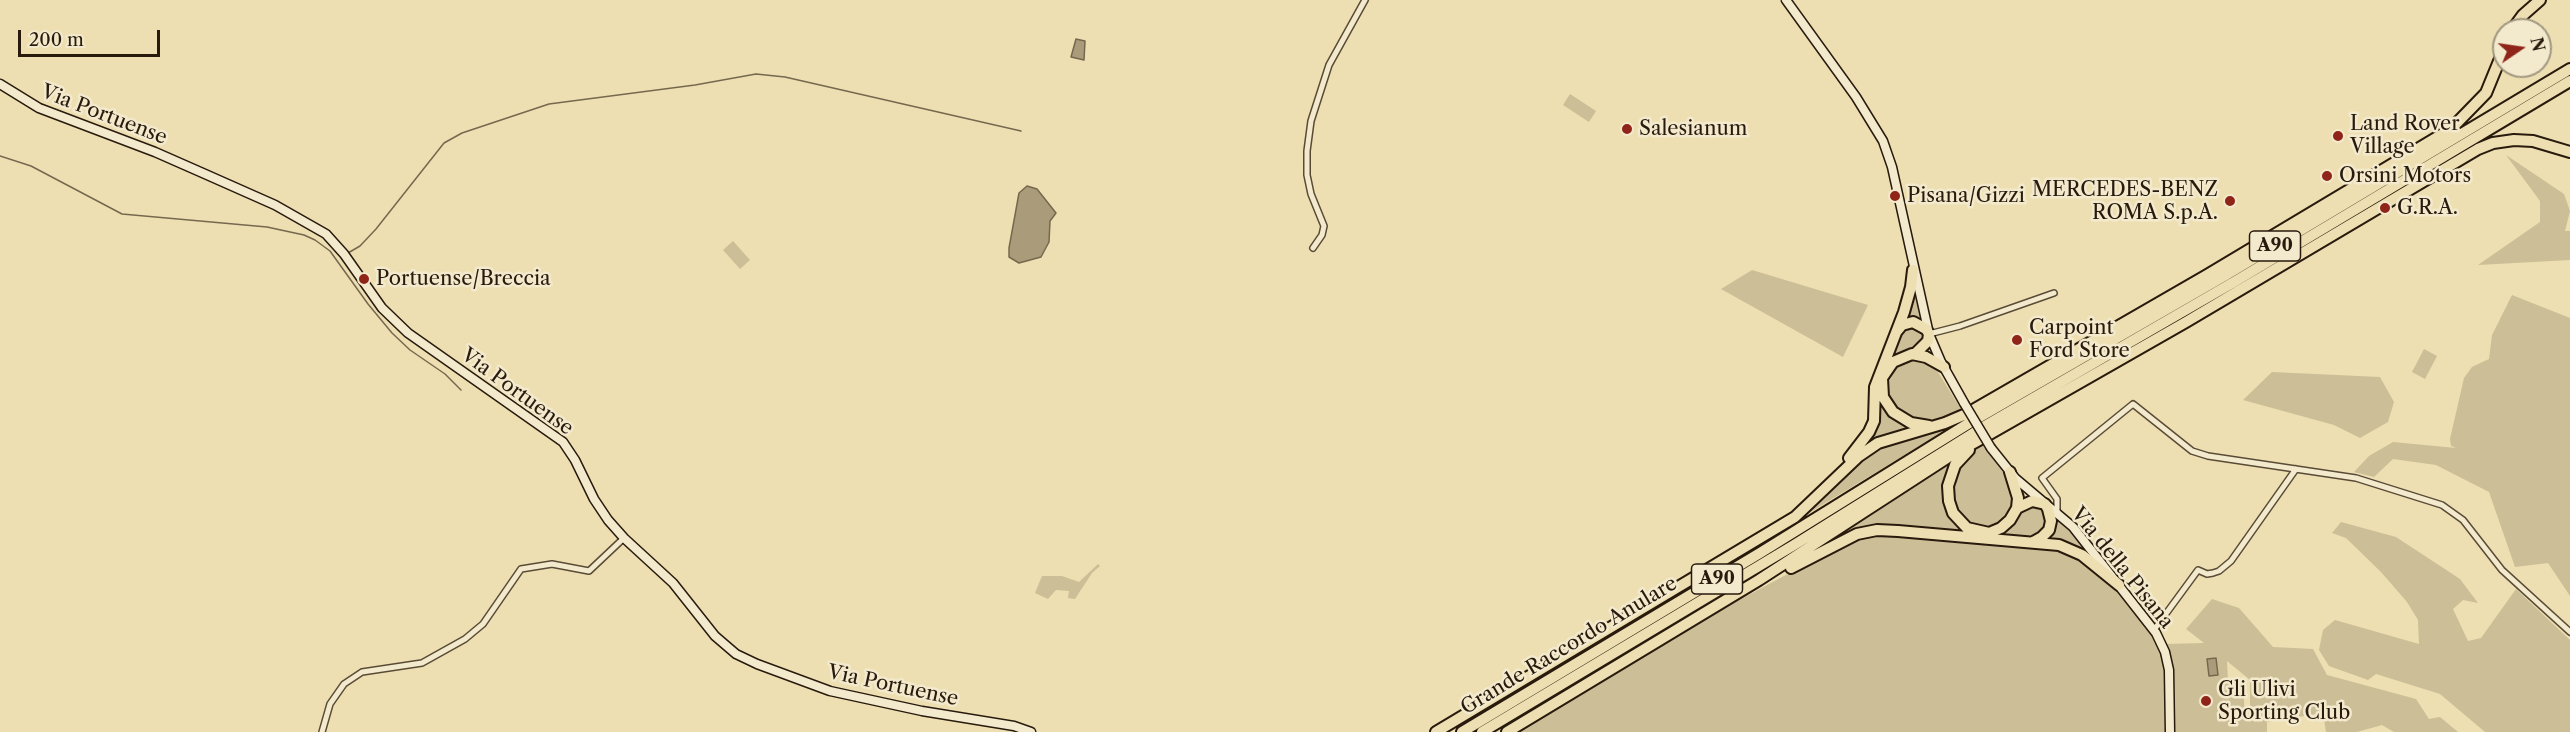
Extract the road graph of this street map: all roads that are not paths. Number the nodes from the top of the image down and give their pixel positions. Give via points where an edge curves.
1 (1365, 0) edge
2 (1786, 0) edge
3 (2540, 0) edge
4 (2521, 18) edge
5 (2570, 69) edge
6 (2494, 78) edge
7 (2570, 81) edge
8 (0, 84) edge
9 (2570, 152) edge
10 (1313, 249) dead end
11 (1913, 270) junction
12 (2054, 293) dead end
13 (1896, 333) junction
14 (1929, 334) junction
15 (1915, 354) junction
16 (1944, 368) junction
17 (1975, 424) junction
18 (1936, 426) junction
19 (2296, 470) junction
20 (2010, 472) junction
21 (2045, 504) junction
22 (1808, 507) junction
23 (2017, 508) junction
24 (2057, 513) junction
25 (624, 538) junction
26 (2033, 542) junction
27 (2119, 585) junction
28 (1698, 617) junction
29 (2154, 630) junction
30 (2570, 632) edge
31 (322, 732) edge
32 (1031, 732) edge
33 (1436, 732) edge
34 (1461, 732) edge
35 (1482, 732) edge
36 (1507, 732) edge
37 (2170, 732) edge

1 - 10 street via 1329,65 1311,121 1307,175 1324,226
2 - 11 main road, Via della Pisana via 1881,137 1892,167
3 - 4 highway
5 - 17 highway, Grande Raccordo Anulare / A90
6 - 17 highway, Grande Raccordo Anulare via 2486,93 2451,129 2216,269
7 - 17 highway, Grande Raccordo Anulare / A90 via 2234,282
8 - 25 main road, Via Portuense via 39,108 155,152 275,205 326,234 402,328 563,442 594,499
9 - 17 highway, Grande Raccordo Anulare via 2521,140 2478,149 2186,322
11 - 13 highway
11 - 14 main road, Via della Pisana
12 - 14 street
13 - 14 highway via 1902,325 1913,322
13 - 22 highway via 1875,387 1870,429
14 - 15 highway via 1926,344
14 - 16 main road, Via della Pisana
15 - 16 highway
15 - 18 highway via 1899,358 1889,366 1882,378 1883,398 1904,420
16 - 17 main road, Via della Pisana
17 - 18 highway, Grande Raccordo Anulare
17 - 20 main road, Via della Pisana, bridge
17 - 23 highway via 1950,477 1949,501 1955,517 1971,530 1989,533 2006,524
17 - 28 highway
17 - 34 highway, Grande Raccordo Anulare / A90
17 - 35 highway, Grande Raccordo Anulare / A90 via 1774,557
18 - 22 highway, Grande Raccordo Anulare via 1878,443 1859,456
19 - 24 street via 2192,451 2133,404 2042,478 2057,499
19 - 29 street via 2231,561 2213,573 2198,570
19 - 30 street via 2356,478 2455,513 2502,570
20 - 21 main road, Via della Pisana
20 - 23 highway via 2018,493
21 - 23 highway via 2028,502
21 - 24 main road, Via della Pisana
21 - 26 highway via 2051,526
22 - 33 highway, Grande Raccordo Anulare
24 - 27 main road, Via della Pisana via 2076,530
25 - 31 street via 589,571 552,564 521,569 483,624 465,639 422,663 362,672 344,684 330,704
25 - 32 main road, Via Portuense via 673,582 719,640 745,659 849,696
26 - 27 highway via 2076,551
26 - 28 highway via 1898,531 1863,532
27 - 29 main road, Via della Pisana
28 - 36 highway
29 - 37 main road, Via della Pisana via 2168,664

